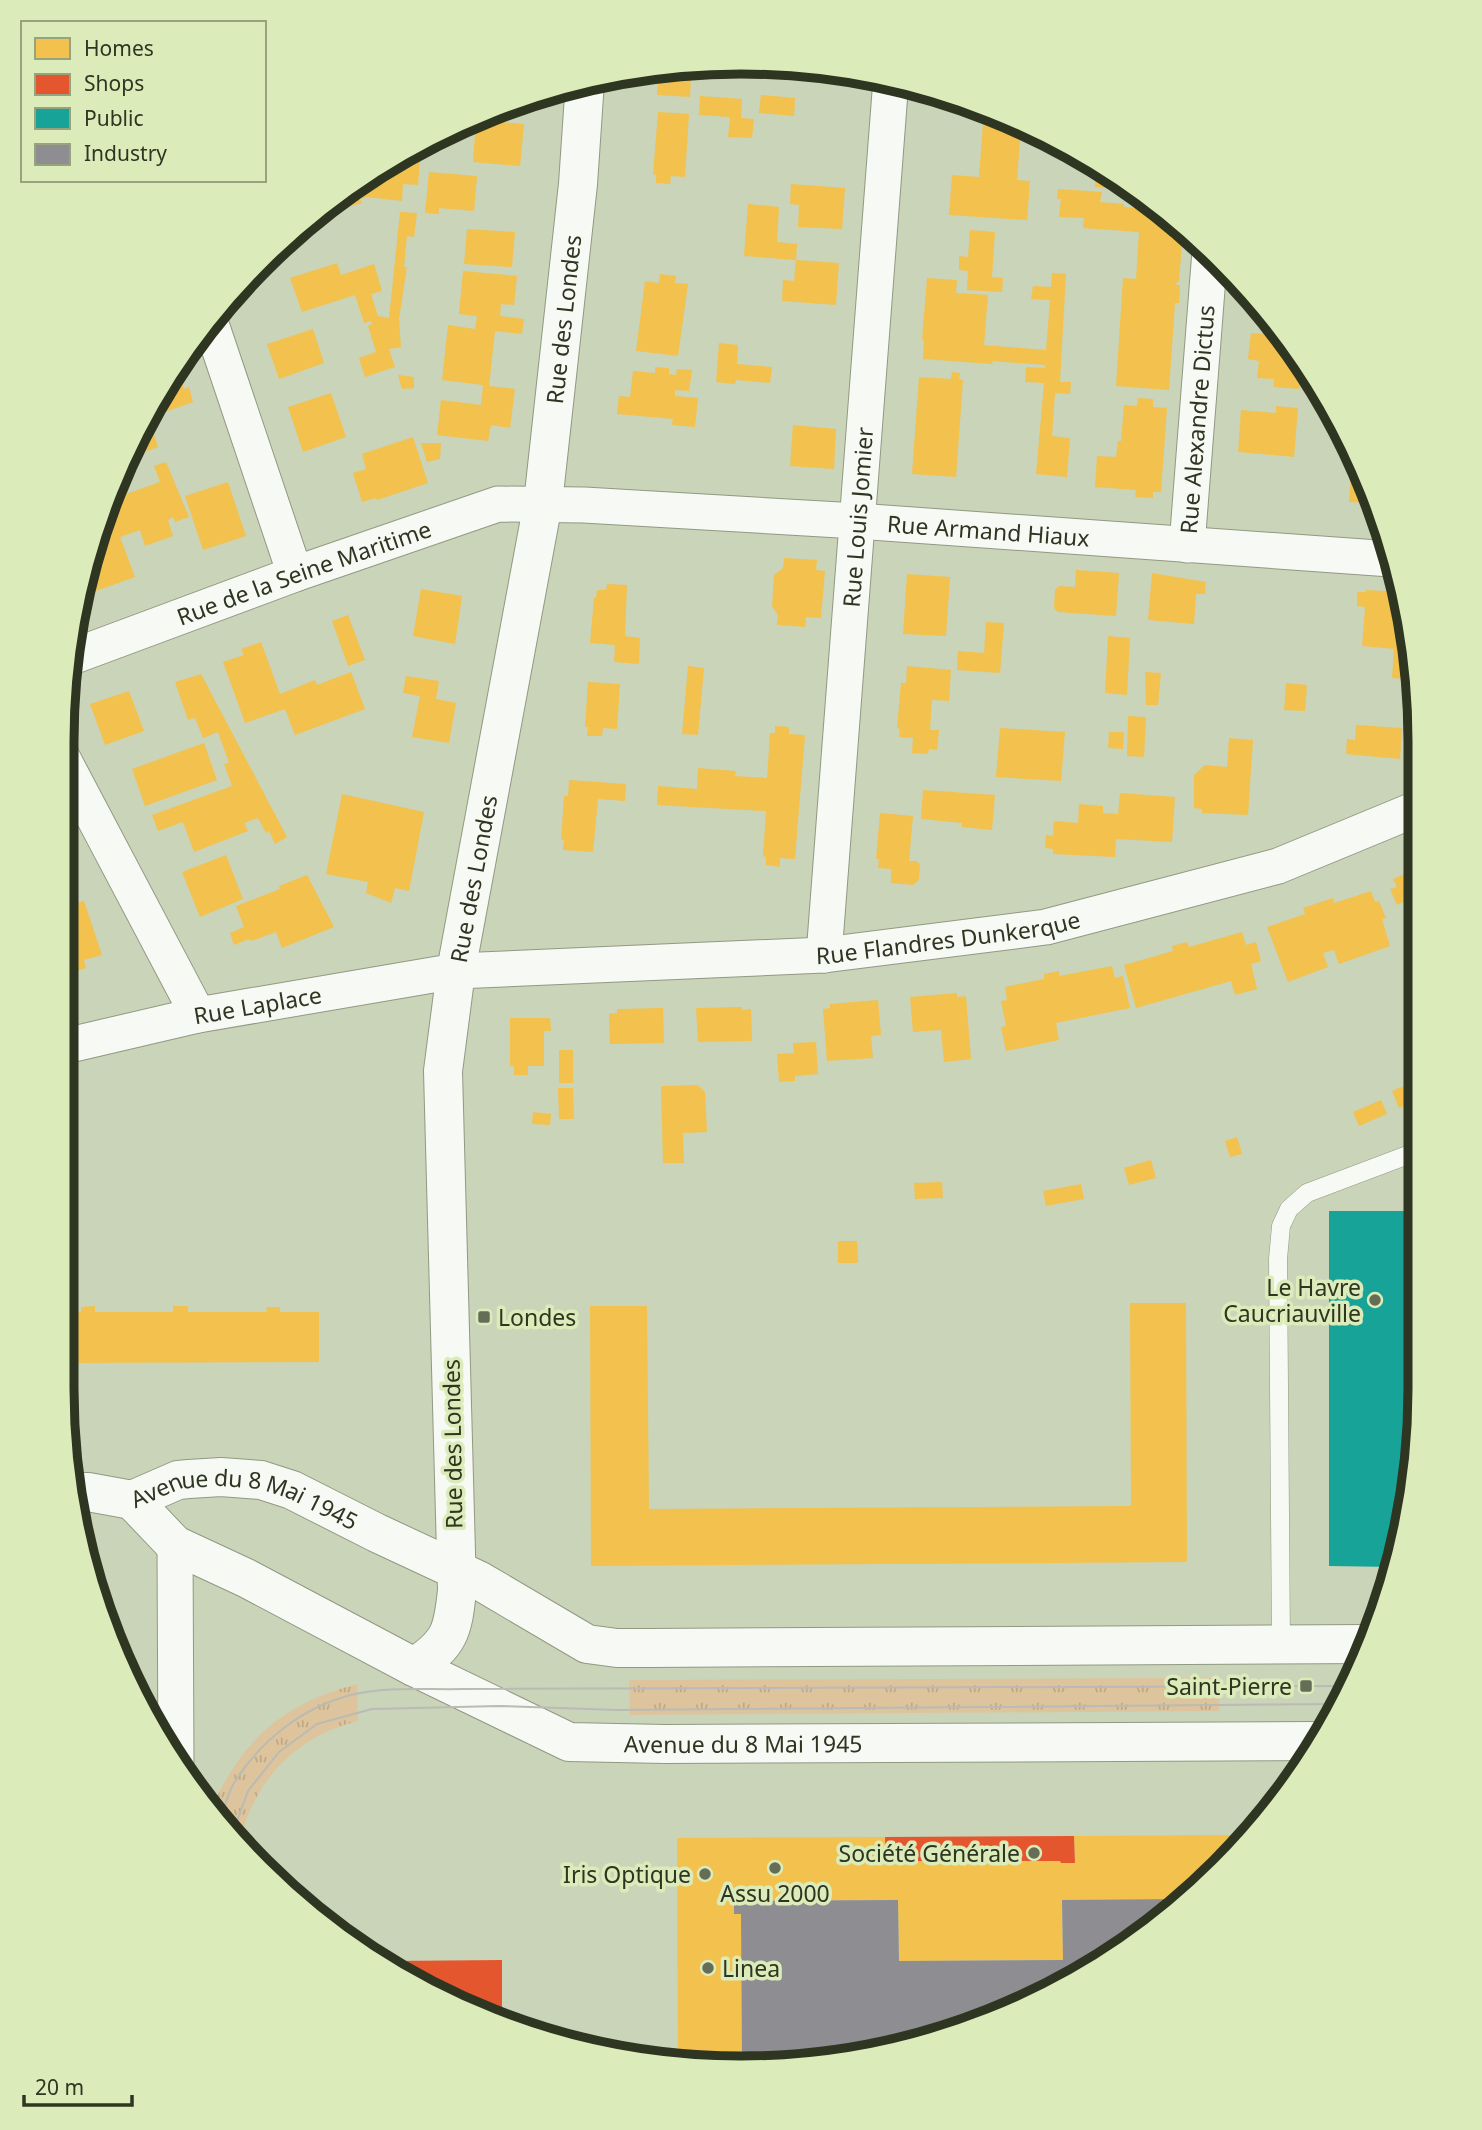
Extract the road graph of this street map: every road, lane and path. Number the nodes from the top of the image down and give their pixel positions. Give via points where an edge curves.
1 (890, 90) edge
2 (585, 92) edge
3 (1209, 265) edge
4 (214, 331) edge
5 (543, 503) junction
6 (857, 521) junction
7 (1187, 545) junction
8 (1383, 558) edge
9 (295, 574) junction
10 (79, 654) edge
11 (74, 780) edge
12 (1408, 812) edge
13 (824, 955) junction
14 (456, 971) junction
15 (198, 1015) junction
16 (74, 1044) edge
17 (1408, 1155) edge
18 (178, 1480) junction
19 (82, 1492) edge
20 (132, 1500) junction
21 (175, 1545) junction
22 (456, 1569) junction
23 (1281, 1643) junction
24 (1358, 1644) edge
25 (414, 1667) junction
26 (1308, 1741) edge
27 (176, 1744) edge

1 - 6 street, Rue Louis Jomier
2 - 5 street, Rue des Londes
3 - 7 street, Rue Alexandre Dictus
4 - 9 street
5 - 6 street, Rue Armand Hiaux
5 - 9 street, Rue de la Seine Maritime via 498,504
5 - 14 street, Rue des Londes
6 - 7 street, Rue Armand Hiaux
6 - 13 street, Rue Louis Jomier
7 - 8 street, Rue Armand Hiaux
9 - 10 street, Rue de la Seine Maritime
11 - 15 street
12 - 13 street, Rue Flandres Dunkerque via 1278,866 1046,927
13 - 14 street, Rue Flandres Dunkerque
14 - 15 street, Rue Laplace
14 - 22 street, Rue des Londes via 443,1071
15 - 16 street, Rue Laplace
17 - 23 lane via 1307,1193 1289,1209 1280,1226
18 - 20 street, Avenue du 8 Mai 1945
18 - 21 street
18 - 22 street, Avenue du 8 Mai 1945 via 261,1480 292,1489
19 - 20 street
20 - 21 street, Avenue du 8 Mai 1945
21 - 25 street, Avenue du 8 Mai 1945
21 - 27 street
22 - 23 street, Avenue du 8 Mai 1945 via 587,1644 617,1648
22 - 25 street, Rue des Londes via 454,1624 437,1652
23 - 24 street, Avenue du 8 Mai 1945
25 - 26 street, Avenue du 8 Mai 1945 via 569,1742

